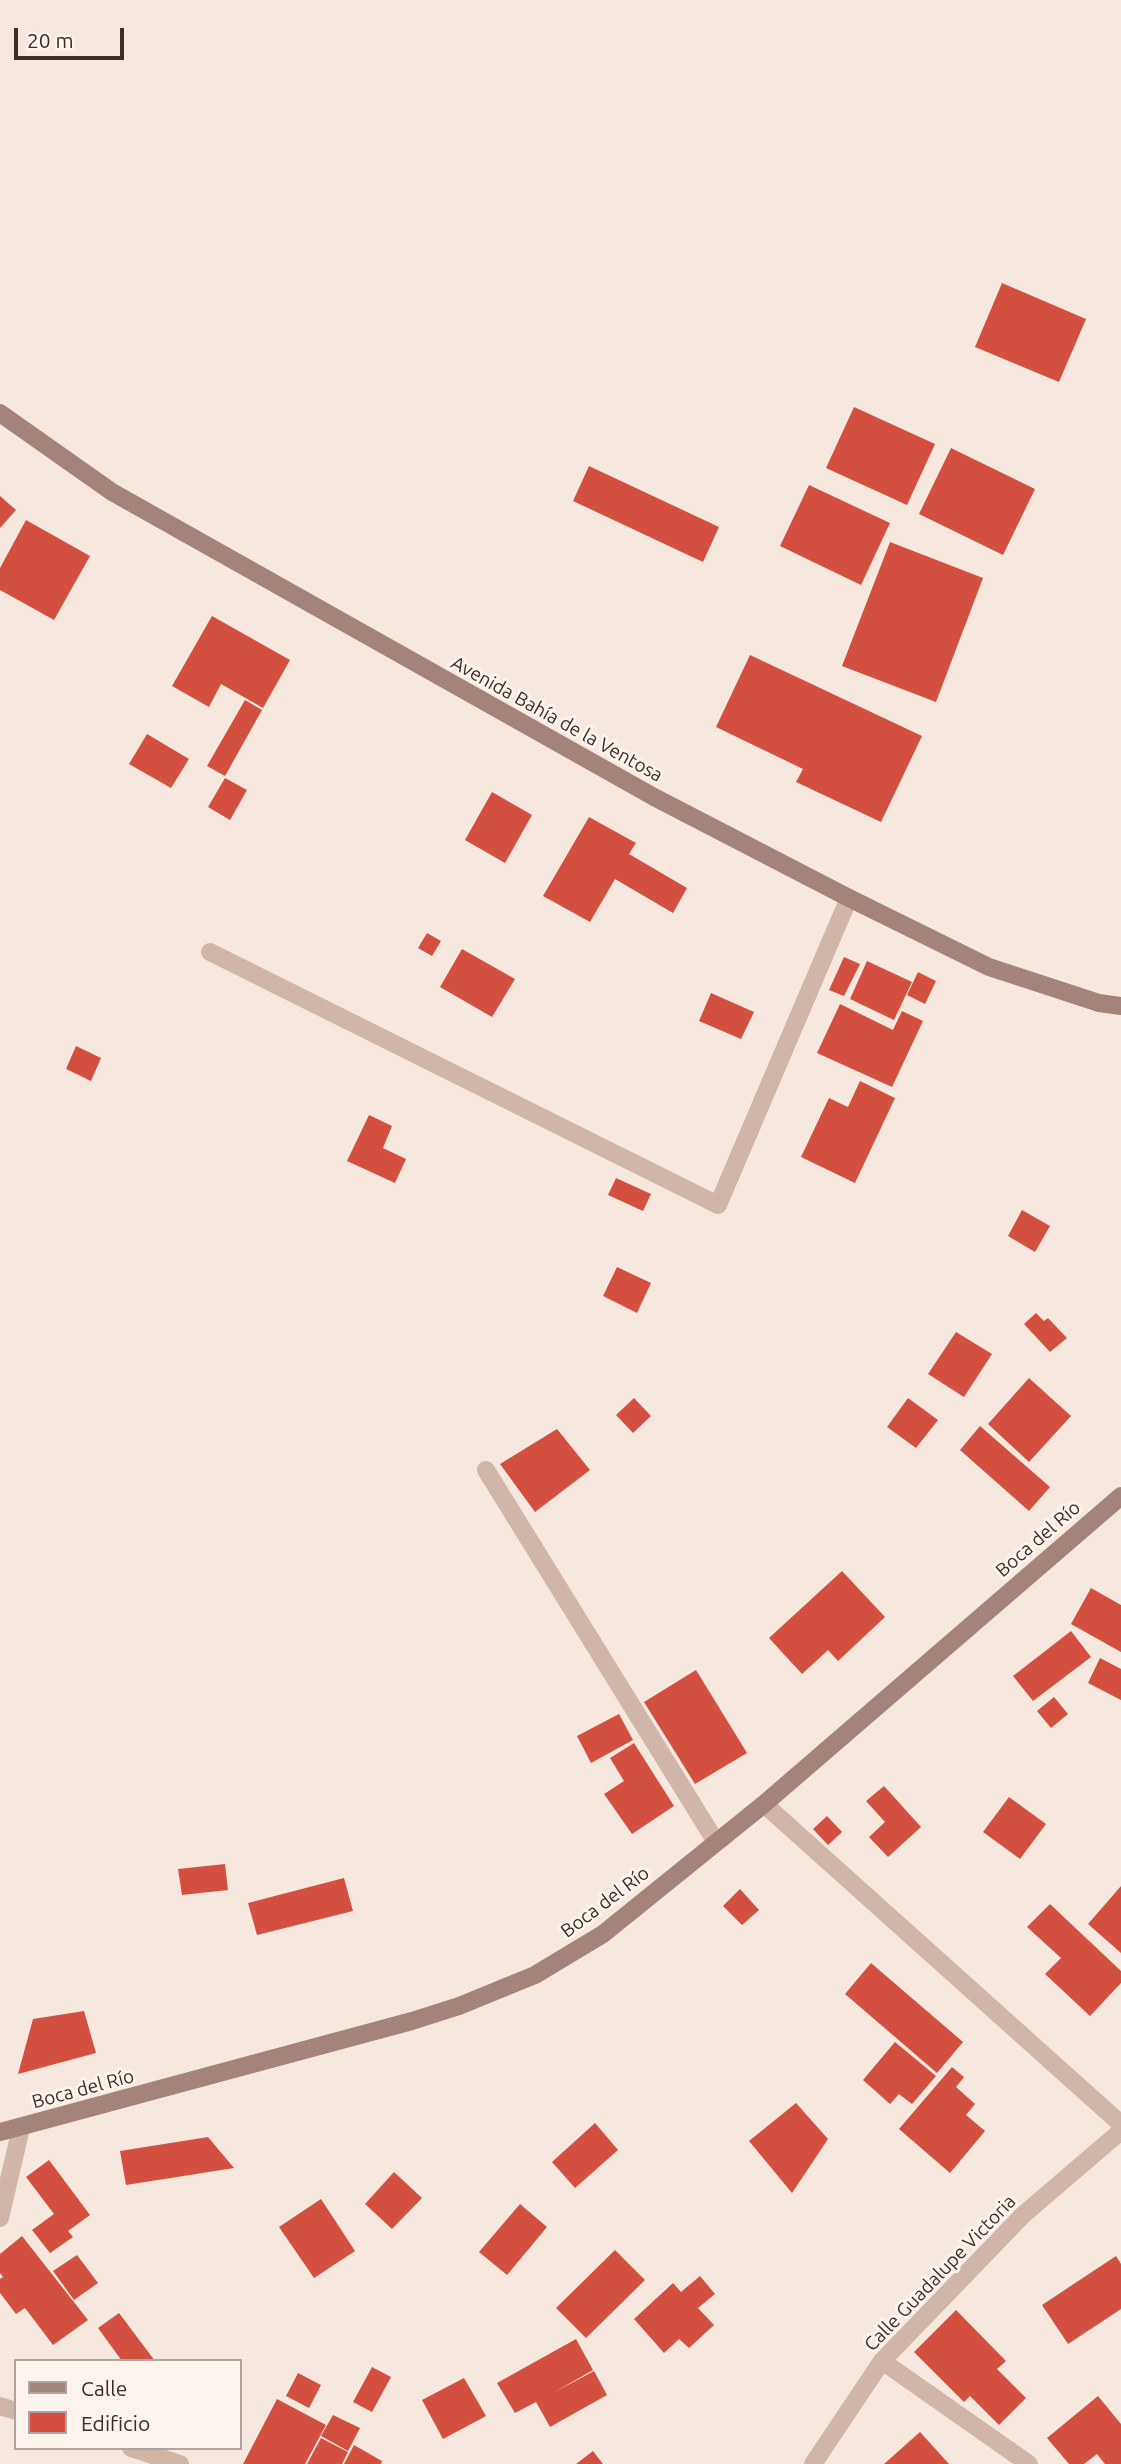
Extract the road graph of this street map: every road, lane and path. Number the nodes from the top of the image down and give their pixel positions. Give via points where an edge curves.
1 (0, 412) edge
2 (849, 898) junction
3 (210, 952) dead end
4 (1121, 1006) edge
5 (486, 1470) dead end
6 (1121, 1496) edge
7 (764, 1804) junction
8 (716, 1842) junction
9 (1121, 2124) edge
10 (21, 2128) junction
11 (1121, 2131) edge
12 (0, 2132) edge
13 (0, 2218) edge
14 (882, 2361) junction
15 (137, 2450) edge
16 (180, 2464) edge
17 (813, 2464) edge
18 (1029, 2464) edge

1 - 2 main road, Avenida Bahía de la Ventosa via 124,499 653,797
2 - 3 street via 718,1205
2 - 4 main road, Avenida Bahía de la Ventosa via 989,967
5 - 8 street
6 - 7 main road, Boca del Río
7 - 8 main road, Boca del Río
7 - 9 street
8 - 10 main road, Boca del Río via 603,1934 535,1975 412,2021
10 - 12 main road, Boca del Río
10 - 13 street
11 - 14 street, Calle Guadalupe Victoria via 1023,2215
14 - 17 street, Calle Guadalupe Victoria
14 - 18 street
15 - 16 street

